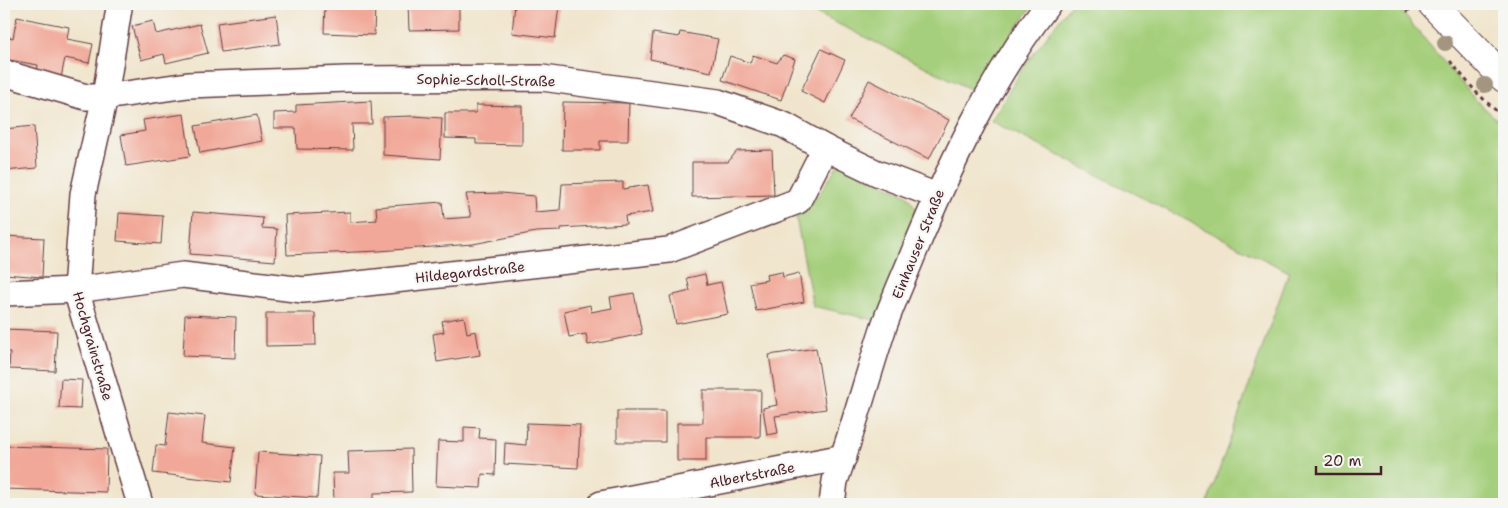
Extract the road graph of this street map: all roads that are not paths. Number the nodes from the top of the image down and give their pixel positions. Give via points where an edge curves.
1 (1048, 4) edge
2 (1432, 4) edge
3 (119, 8) dead end
4 (4, 73) edge
5 (1504, 78) edge
6 (105, 97) junction
7 (825, 148) junction
8 (937, 196) junction
9 (76, 290) junction
10 (4, 293) edge
11 (844, 457) junction
12 (140, 504) edge
13 (601, 504) edge
14 (832, 504) edge

1 - 8 street, Einhauser Straße via 991,88
2 - 5 street
3 - 6 street, Hochgrainstraße
4 - 6 street via 86,97
6 - 7 street, Sophie-Scholl-Straße via 208,84 347,78 542,78 718,102 784,125
6 - 9 street, Hochgrainstraße via 83,194
7 - 8 street, Sophie-Scholl-Straße
7 - 9 street, Hildegardstraße via 798,201 669,250 303,290 183,275
8 - 11 street, Einhauser Straße via 885,324
9 - 10 street, Hildegardstraße
9 - 12 street, Hochgrainstraße
11 - 13 street, Albertstraße
11 - 14 street, Einhauser Straße via 835,481

